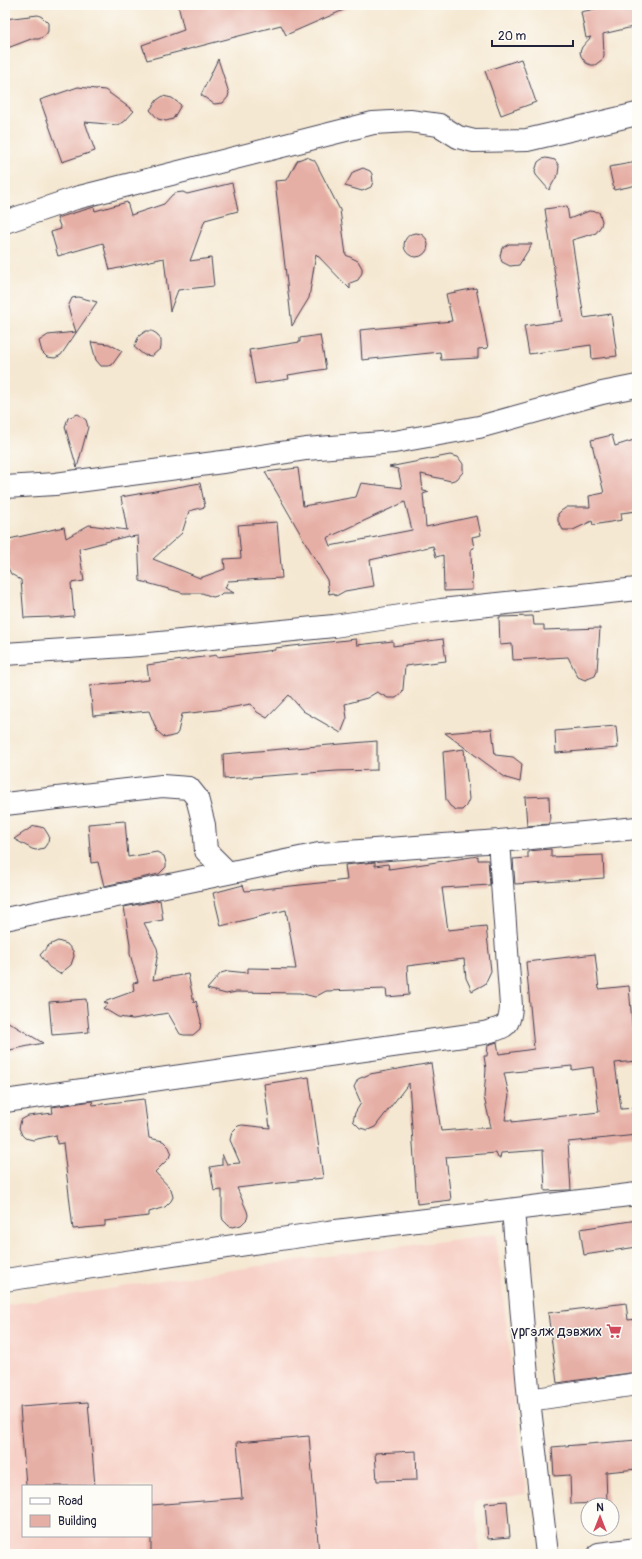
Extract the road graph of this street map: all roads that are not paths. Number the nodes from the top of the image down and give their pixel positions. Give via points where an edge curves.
1 (637, 114) edge
2 (5, 222) edge
3 (637, 386) edge
4 (5, 487) edge
5 (637, 589) edge
6 (5, 654) edge
7 (5, 804) edge
8 (637, 828) edge
9 (499, 841) junction
10 (228, 873) junction
11 (5, 919) edge
12 (5, 1101) edge
13 (637, 1194) edge
14 (513, 1210) junction
15 (5, 1280) edge
16 (637, 1384) edge
17 (529, 1400) junction
18 (637, 1549) edge
19 (547, 1554) edge
20 (599, 1554) edge

1 - 2 street via 527,140 474,141 458,137 439,125 410,121 373,123 76,198
3 - 4 street via 479,427 394,442 306,449 54,484
5 - 6 street via 441,610 326,627 140,645
7 - 10 street via 162,786 189,788 197,798 204,825 206,851
8 - 9 street
9 - 10 street via 319,854
9 - 12 street via 511,1006 510,1018 504,1027 484,1033
10 - 11 street
13 - 14 street
14 - 15 street via 328,1232
14 - 17 street
16 - 17 street
17 - 19 street
18 - 20 street

